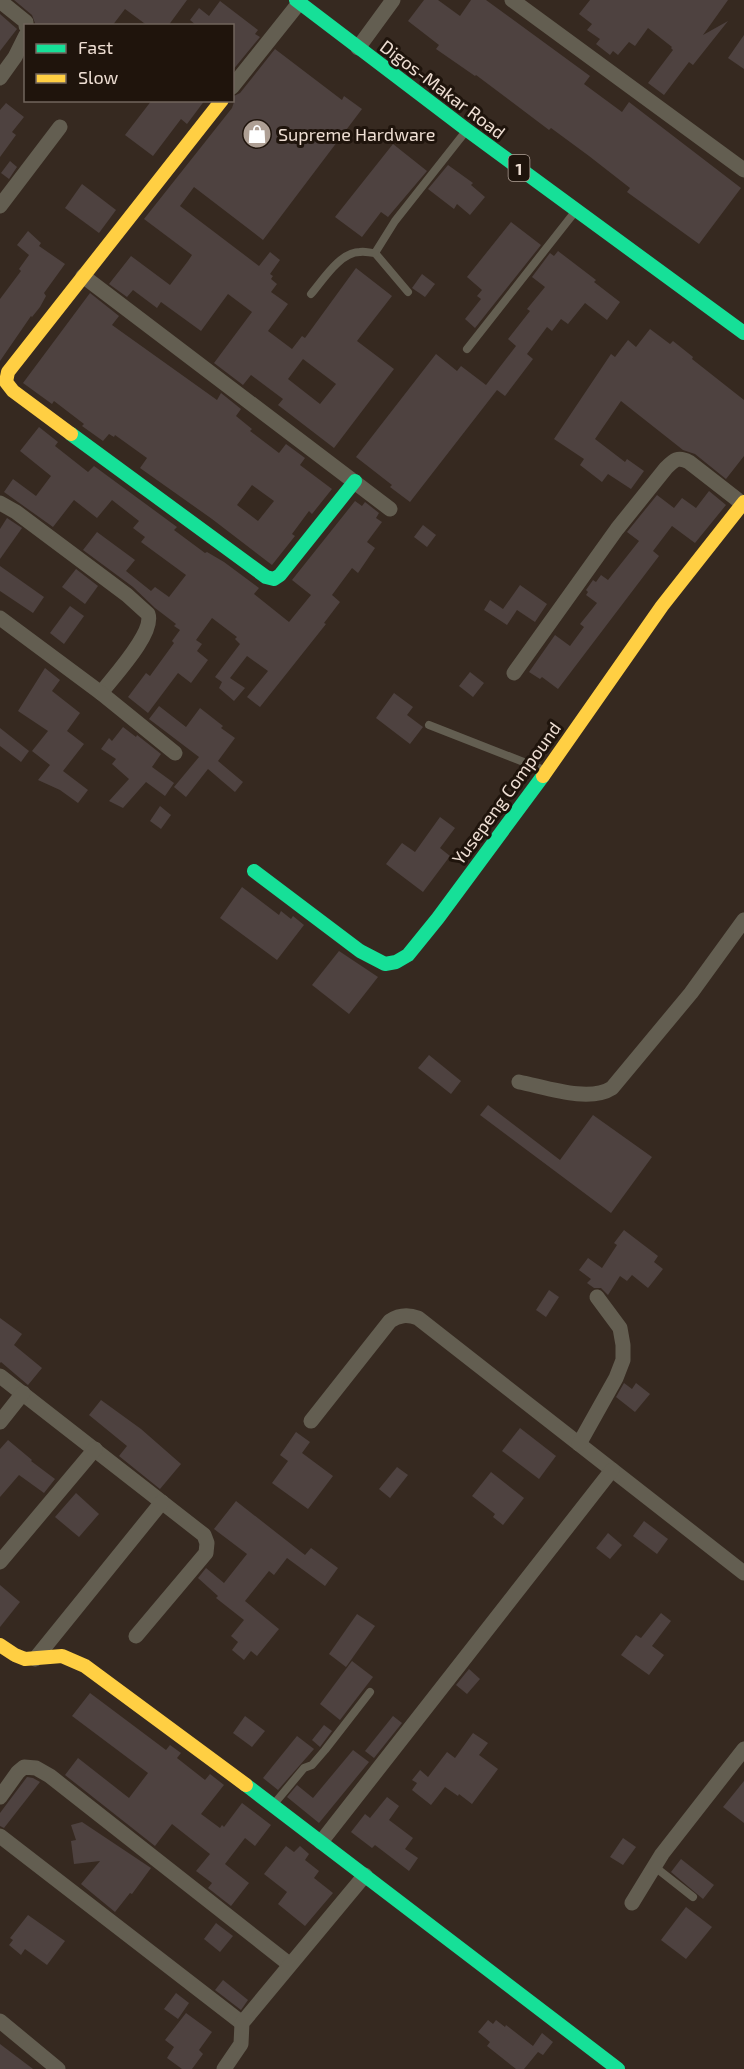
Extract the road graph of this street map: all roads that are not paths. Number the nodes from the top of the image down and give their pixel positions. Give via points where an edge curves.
1 (393, 0) edge
2 (512, 0) edge
3 (0, 1) edge
4 (298, 1) edge
5 (26, 24) edge
6 (24, 39) edge
7 (358, 48) junction
8 (0, 78) edge
9 (234, 84) edge
10 (220, 102) edge
11 (60, 127) dead end
12 (467, 130) junction
13 (744, 170) edge
14 (0, 206) edge
15 (577, 209) junction
16 (375, 253) junction
17 (83, 276) junction
18 (408, 292) dead end
19 (310, 294) dead end
20 (744, 333) edge
21 (467, 349) dead end
22 (355, 481) junction
23 (743, 503) edge
24 (0, 504) edge
25 (390, 509) dead end
26 (0, 618) edge
27 (514, 673) dead end
28 (101, 693) junction
29 (429, 725) dead end
30 (175, 753) dead end
31 (546, 771) junction
32 (254, 871) dead end
33 (744, 920) edge
34 (519, 1082) dead end
35 (597, 1297) dead end
36 (0, 1376) edge
37 (23, 1393) junction
38 (311, 1421) dead end
39 (0, 1422) edge
40 (579, 1444) junction
41 (95, 1449) junction
42 (612, 1470) junction
43 (162, 1502) junction
44 (0, 1562) edge
45 (744, 1573) edge
46 (136, 1636) dead end
47 (0, 1645) edge
48 (35, 1659) junction
49 (370, 1692) dead end
50 (742, 1755) edge
51 (0, 1797) edge
52 (273, 1805) junction
53 (0, 1836) edge
54 (321, 1842) junction
55 (655, 1868) junction
56 (365, 1875) junction
57 (693, 1897) dead end
58 (632, 1903) dead end
59 (289, 1964) junction
60 (0, 2021) edge
61 (242, 2023) junction
62 (58, 2069) edge
63 (224, 2069) edge
64 (618, 2069) edge

1 - 7 street
2 - 13 street
3 - 5 street
4 - 7 street, Digos-Makar Road / 1
4 - 9 street
6 - 8 street
7 - 12 street, Digos-Makar Road / 1
10 - 17 street
11 - 14 street
12 - 15 street, Digos-Makar Road / 1
12 - 16 lane via 390,227
15 - 20 street, Digos-Makar Road / 1
15 - 21 lane
16 - 18 lane
16 - 19 lane via 349,254
17 - 22 street
17 - 22 street via 8,372 6,382 13,391 266,577 280,576
22 - 25 street
23 - 27 street via 689,462 675,459 617,530
23 - 31 street, Yusepeng Compound via 662,606
24 - 28 street via 127,595 147,614 148,625 142,637
26 - 28 street
28 - 30 street
29 - 31 lane
31 - 32 street, Yusepeng Compound via 438,918 408,955 396,962 385,964 360,951
33 - 34 street via 691,993 612,1088 587,1095
35 - 40 street via 620,1328 623,1360
36 - 37 street
37 - 39 street
37 - 41 street
38 - 40 street via 390,1322 396,1317 410,1316 418,1318
40 - 42 street
41 - 43 street
41 - 44 street
42 - 45 street
42 - 54 street
43 - 46 street via 204,1535 206,1553
43 - 48 street
47 - 48 street via 25,1659
48 - 52 street via 59,1656 85,1666
49 - 52 lane via 325,1750
50 - 55 street
51 - 59 street via 24,1767 50,1776
52 - 54 street
53 - 61 street
54 - 56 street
55 - 57 lane
55 - 58 street
56 - 59 street
56 - 64 street
59 - 61 street
60 - 62 street
61 - 63 street via 241,2044

